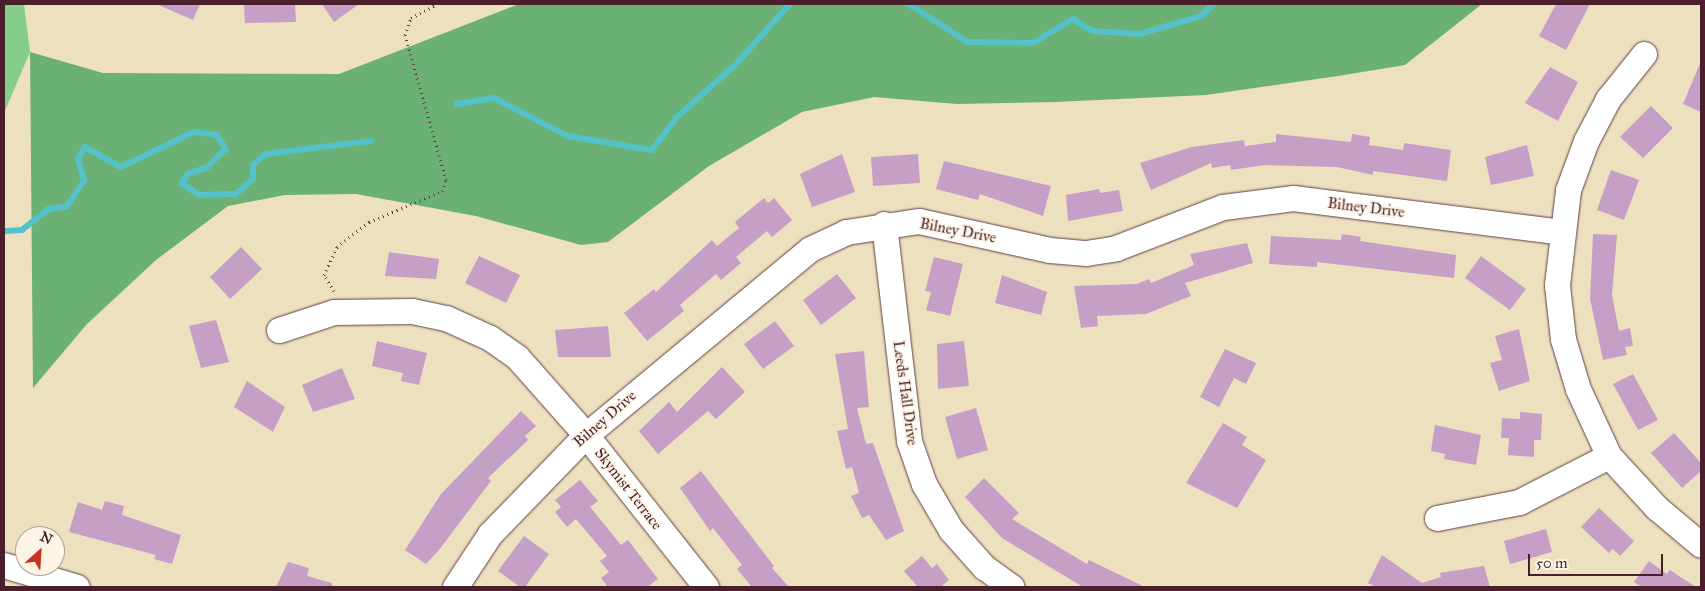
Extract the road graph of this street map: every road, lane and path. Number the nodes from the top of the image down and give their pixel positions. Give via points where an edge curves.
1 (437, 4) edge
2 (1644, 54) dead end
3 (884, 224) junction
4 (1562, 232) junction
5 (364, 309) junction
6 (279, 330) dead end
7 (586, 434) junction
8 (1609, 456) junction
9 (1437, 518) dead end
10 (1701, 545) edge
11 (4, 565) edge
12 (77, 587) edge
13 (455, 587) edge
14 (706, 587) edge
15 (1012, 587) edge

1 - 5 path via 411,18 405,35 446,180 442,191 429,200 369,222 334,253 324,275 337,296
2 - 4 street via 1608,99 1586,141 1568,190
3 - 4 street, Bilney Drive via 920,221 1050,250 1086,253 1116,248 1223,207 1293,198
3 - 7 street, Bilney Drive via 846,232 810,249
3 - 15 street, Leeds Hall Drive via 909,441 924,484 951,530 984,567
4 - 8 street via 1557,285 1563,339 1578,390
5 - 6 street, Skymist Terrace via 334,312
5 - 7 street, Skymist Terrace via 438,316 490,338 517,357
7 - 13 street, Bilney Drive via 490,534
7 - 14 street, Skymist Terrace
8 - 9 street via 1519,502
8 - 10 street via 1656,508
11 - 12 street

